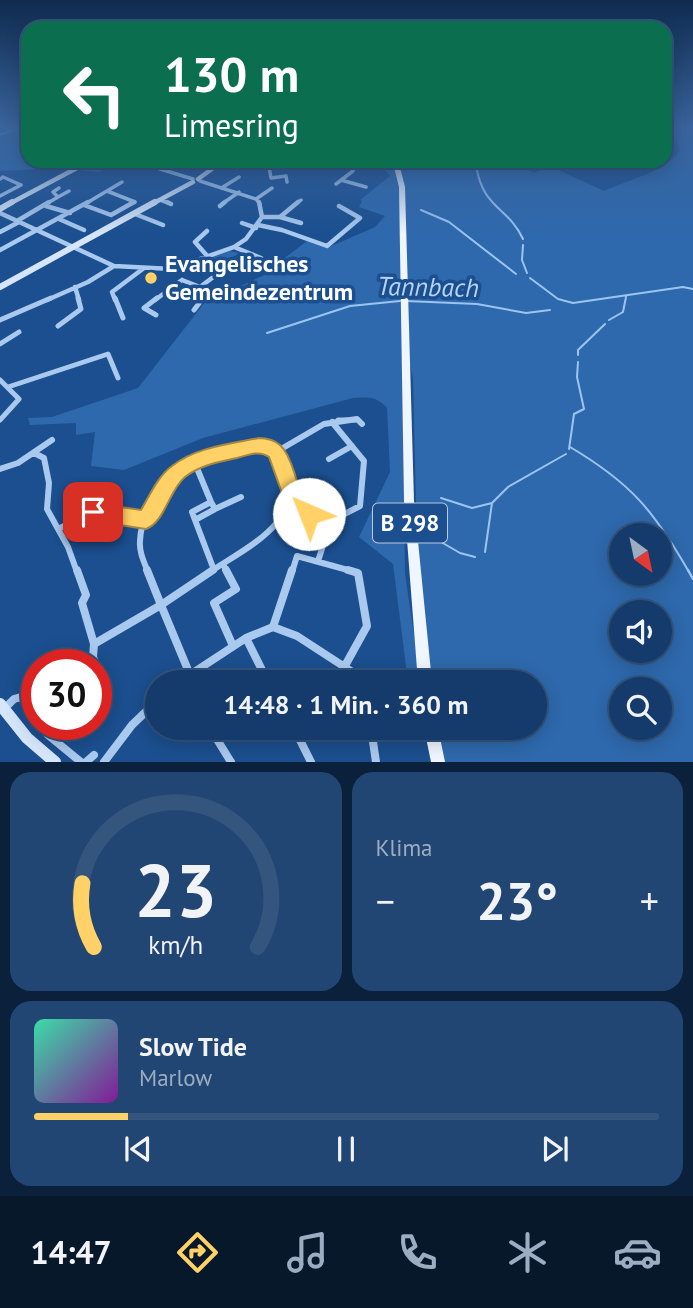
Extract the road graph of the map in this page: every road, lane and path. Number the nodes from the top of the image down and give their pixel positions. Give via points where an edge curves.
1 (77, 168) edge
2 (213, 168) edge
3 (269, 168) edge
4 (355, 168) edge
5 (396, 168) edge
6 (160, 169) dead end
7 (239, 177) dead end
8 (1, 178) edge
9 (196, 180) junction
10 (341, 180) junction
11 (122, 182) dead end
12 (287, 182) dead end
13 (336, 184) dead end
14 (223, 187) junction
15 (366, 187) dead end
16 (59, 188) dead end
17 (272, 188) dead end
18 (69, 191) dead end
19 (107, 191) junction
20 (239, 192) junction
21 (0, 196) edge
22 (58, 197) junction
23 (256, 199) junction
24 (160, 200) junction
25 (301, 200) dead end
26 (135, 202) joint
27 (171, 204) dead end
28 (84, 205) junction
29 (220, 205) dead end
30 (46, 206) junction
31 (339, 206) dead end
32 (0, 211) edge
33 (70, 213) junction
34 (135, 214) junction
35 (262, 217) junction
36 (280, 217) junction
37 (59, 219) junction
38 (18, 222) junction
39 (242, 223) dead end
40 (301, 223) dead end
41 (163, 225) dead end
42 (257, 227) junction
43 (37, 230) junction
44 (84, 230) dead end
45 (207, 231) dead end
46 (0, 232) edge
47 (234, 247) junction
48 (75, 248) junction
49 (0, 250) edge
50 (209, 258) junction
51 (261, 258) dead end
52 (114, 266) junction
53 (180, 267) junction
54 (144, 268) junction
55 (212, 278) dead end
56 (182, 280) junction
57 (0, 287) edge
58 (75, 287) junction
59 (200, 287) junction
60 (194, 310) dead end
61 (156, 315) dead end
62 (123, 318) dead end
63 (0, 320) edge
64 (58, 326) dead end
65 (19, 332) dead end
66 (0, 344) edge
67 (118, 378) dead end
68 (0, 380) edge
69 (8, 387) junction
70 (0, 420) edge
71 (332, 422) junction
72 (362, 425) dead end
73 (52, 440) dead end
74 (352, 446) junction
75 (276, 452) junction
76 (34, 453) junction
77 (329, 459) dead end
78 (194, 461) junction
79 (0, 469) edge
80 (240, 497) dead end
81 (211, 502) junction
82 (287, 508) junction
83 (215, 509) junction
84 (146, 520) junction
85 (195, 520) junction
86 (331, 521) junction
87 (58, 529) junction
88 (318, 561) junction
89 (223, 564) junction
90 (214, 570) junction
91 (161, 605) junction
92 (273, 627) junction
93 (246, 638) junction
94 (94, 644) junction
95 (233, 646) junction
96 (94, 649) edge
97 (345, 667) junction
98 (187, 670) edge
99 (202, 670) edge
100 (262, 670) edge
101 (343, 670) edge
102 (350, 670) edge
103 (424, 670) edge
104 (21, 697) edge
105 (2, 707) edge
106 (145, 712) edge
107 (54, 740) edge
108 (215, 740) edge
109 (300, 740) edge
110 (373, 740) edge
111 (434, 740) edge
112 (55, 762) edge
113 (80, 762) edge
114 (103, 762) edge
115 (231, 762) edge
116 (311, 762) edge
117 (376, 762) edge
118 (438, 762) edge

1 - 32 street
2 - 9 street
3 - 12 street via 271,178 286,177
4 - 10 street
5 - 103 main road, B 298 via 402,199 408,449
6 - 9 street
7 - 14 street
8 - 21 street via 21,185
9 - 14 street
9 - 24 street
10 - 13 street
10 - 15 street
11 - 19 street
14 - 20 street
16 - 22 street via 53,192
17 - 23 street
18 - 22 street
19 - 26 street
19 - 28 street
20 - 23 street
20 - 29 street
22 - 30 street
23 - 35 street
24 - 27 street
24 - 34 street
25 - 36 street
26 - 28 street via 111,215
28 - 33 street
30 - 33 street
30 - 38 street
31 - 42 street via 360,218 327,246 282,230
32 - 38 street
33 - 37 street
34 - 41 street
34 - 48 street
35 - 36 street
35 - 42 street
36 - 40 street
37 - 43 street
37 - 44 street
38 - 43 street
38 - 46 street
39 - 42 street
42 - 47 street
43 - 48 street
43 - 49 street
45 - 50 street via 195,242
47 - 50 street
47 - 51 street
48 - 52 street
48 - 57 street
50 - 53 street
52 - 54 street
52 - 58 street
53 - 54 street
53 - 56 street
54 - 62 street via 112,292
55 - 59 street
56 - 59 street
56 - 61 street via 144,308
58 - 63 street
58 - 64 street via 81,309
59 - 60 street via 204,300
65 - 66 street
67 - 69 street via 108,354
68 - 69 street
69 - 70 street via 19,401
71 - 72 street via 357,419
71 - 74 street
71 - 75 street via 313,427
73 - 76 street
74 - 77 street
74 - 86 street via 364,461 360,506
75 - 78 street via 259,445
75 - 82 street via 292,493
76 - 79 street
76 - 87 street via 44,458 49,483 47,509
78 - 81 street
78 - 84 street via 167,484
80 - 83 street
81 - 83 street
81 - 85 street via 192,512
82 - 86 street
82 - 89 street via 270,530
83 - 85 street
84 - 87 street via 93,512
84 - 91 street via 140,536 141,553
85 - 90 street
86 - 88 street
87 - 94 street via 86,595 82,603
88 - 92 street via 298,556
88 - 97 street via 358,573 367,626
89 - 90 street
89 - 95 street via 236,589 214,603
90 - 91 street
91 - 94 street
91 - 98 street
92 - 93 street
92 - 97 street
93 - 95 street
93 - 100 street
94 - 96 street
95 - 99 street
97 - 101 street
97 - 102 street
104 - 105 street
105 - 112 street via 27,738
106 - 114 street
107 - 113 street
108 - 115 street
109 - 116 street
110 - 117 street
111 - 118 main road

